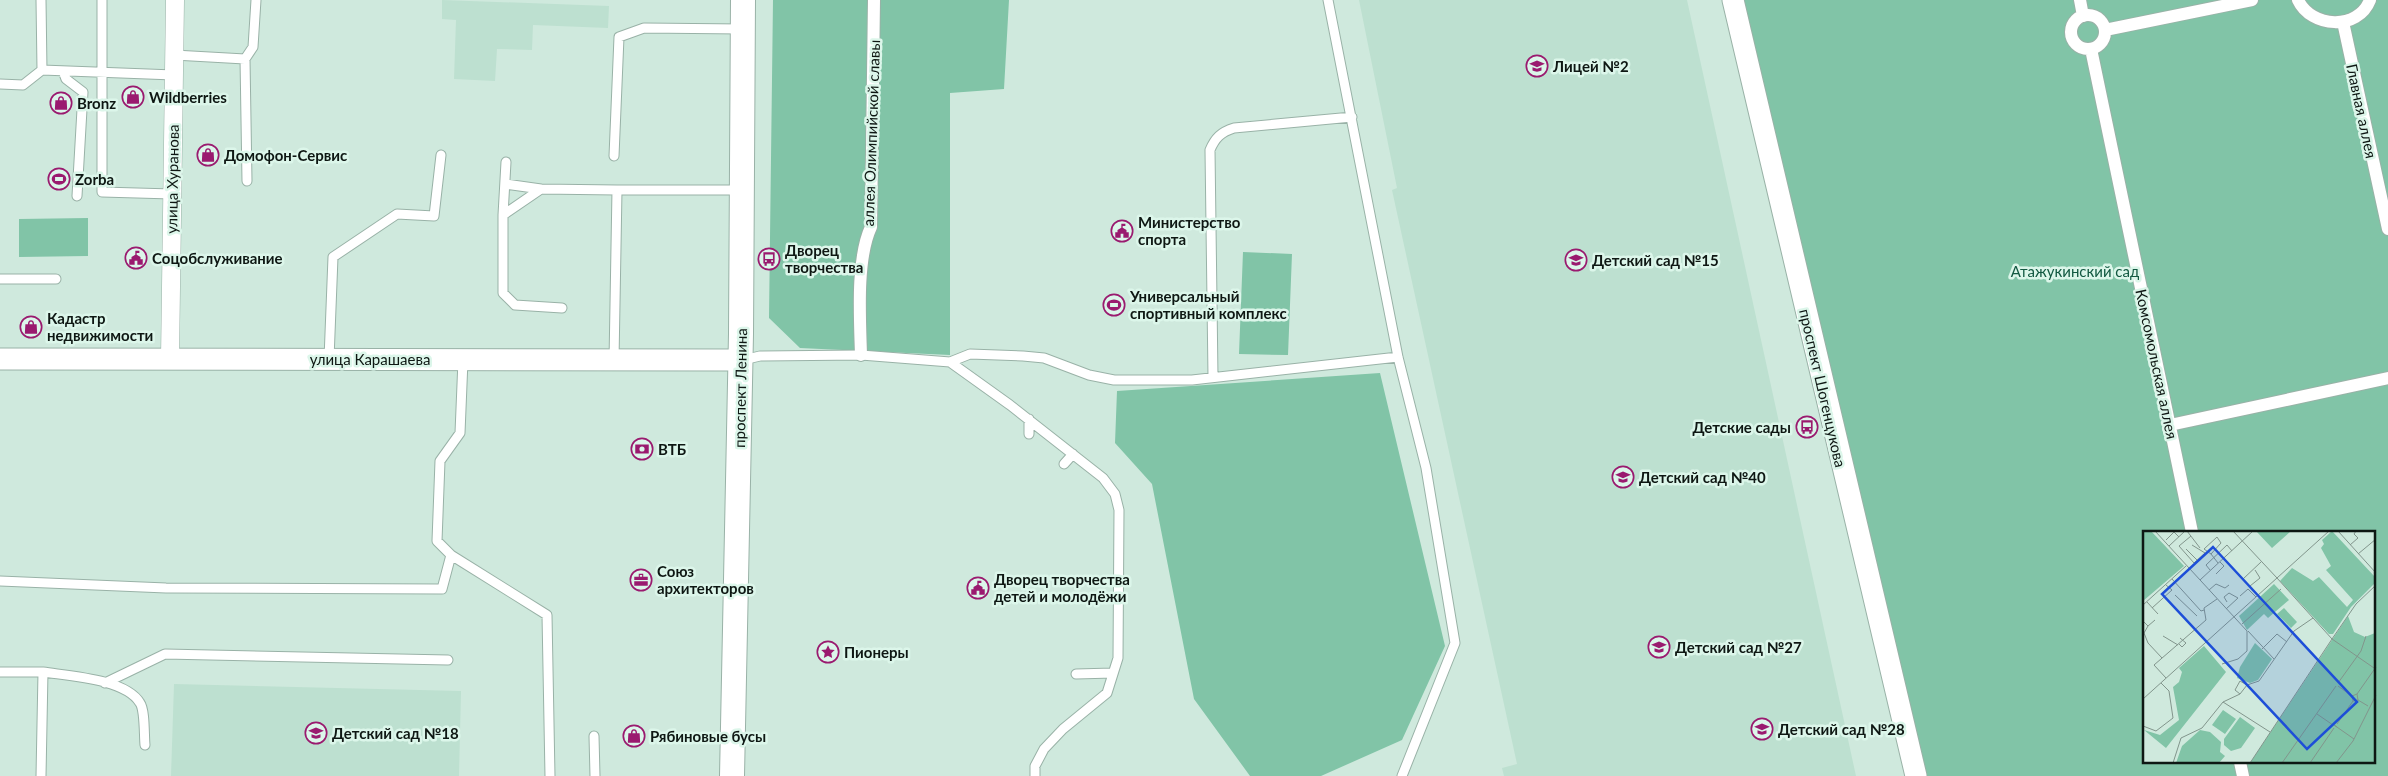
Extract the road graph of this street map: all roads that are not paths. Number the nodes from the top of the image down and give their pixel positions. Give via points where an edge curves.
1 (41, 0) edge
2 (102, 0) edge
3 (175, 0) edge
4 (256, 0) edge
5 (743, 0) edge
6 (874, 0) edge
7 (1328, 0) edge
8 (1733, 0) edge
9 (2080, 0) edge
10 (2252, 0) edge
11 (2298, 0) edge
12 (2370, 0) edge
13 (2084, 16) junction
14 (2343, 22) junction
15 (743, 29) junction
16 (2105, 30) junction
17 (2091, 49) junction
18 (174, 55) junction
19 (245, 59) junction
20 (42, 70) junction
21 (63, 72) junction
22 (103, 73) junction
23 (174, 75) junction
24 (0, 84) edge
25 (1352, 117) junction
26 (441, 155) dead end
27 (614, 156) dead end
28 (506, 162) dead end
29 (247, 181) dead end
30 (505, 184) junction
31 (541, 189) junction
32 (617, 190) junction
33 (742, 190) junction
34 (172, 194) junction
35 (77, 196) dead end
36 (503, 215) junction
37 (2388, 229) edge
38 (0, 279) edge
39 (56, 279) dead end
40 (562, 308) dead end
41 (861, 355) junction
42 (1398, 356) junction
43 (0, 359) edge
44 (170, 359) junction
45 (330, 359) junction
46 (463, 359) junction
47 (740, 360) junction
48 (614, 361) junction
49 (950, 362) junction
50 (1213, 377) junction
51 (2388, 378) edge
52 (1029, 419) junction
53 (2170, 425) junction
54 (1029, 434) dead end
55 (1073, 454) junction
56 (1064, 464) dead end
57 (2192, 531) edge
58 (451, 555) junction
59 (0, 581) edge
60 (448, 660) dead end
61 (0, 672) edge
62 (43, 672) junction
63 (1113, 673) junction
64 (1076, 674) dead end
65 (105, 683) junction
66 (594, 736) dead end
67 (145, 745) dead end
68 (41, 776) edge
69 (550, 776) edge
70 (595, 776) edge
71 (732, 776) edge
72 (1035, 776) edge
73 (1401, 776) edge
74 (1916, 776) edge

1 - 20 lane
2 - 22 lane
3 - 18 street, улица Хуранова
4 - 19 lane via 253,47
5 - 15 main road, проспект Ленина
6 - 41 street, аллея Олимпийской славы via 871,227 864,243
7 - 25 lane
8 - 74 street, проспект Шогенцукова
9 - 13 street
10 - 16 street
11 - 14 street via 2312,17 2327,23
12 - 14 street via 2358,15
13 - 16 street via 2097,18
13 - 17 street via 2073,24 2072,37 2081,48
14 - 37 street, Главная аллея
15 - 27 lane via 644,28 619,37
15 - 33 main road, проспект Ленина
16 - 17 street via 2103,40
17 - 53 street, Комсомольская аллея
18 - 19 lane
18 - 23 street, улица Хуранова
19 - 29 lane
20 - 21 lane
20 - 24 lane via 23,85
21 - 22 lane
21 - 35 lane via 66,79 83,92
22 - 23 lane
22 - 34 lane via 102,192
23 - 34 street, улица Хуранова
25 - 42 lane
25 - 50 lane via 1234,128 1214,141 1210,150
26 - 45 lane via 434,216 397,214 333,257
28 - 30 lane
30 - 31 lane
30 - 36 lane
31 - 32 lane
31 - 36 lane
32 - 33 lane
32 - 48 lane
33 - 47 main road, проспект Ленина
34 - 44 street, улица Хуранова
36 - 40 lane via 502,293 514,305
38 - 39 lane
41 - 47 lane via 760,356
41 - 49 lane
42 - 50 lane
42 - 73 lane via 1426,468 1455,644
43 - 44 street, улица Карашаева
44 - 45 street, улица Карашаева
45 - 46 street, улица Карашаева
46 - 48 street, улица Карашаева
46 - 58 lane via 460,433 440,460 437,541
47 - 48 street, улица Карашаева
47 - 71 main road, проспект Ленина
49 - 50 lane via 970,354 1023,356 1044,358 1089,375 1114,380
49 - 52 lane
51 - 53 street
52 - 54 lane
52 - 55 lane
53 - 57 street, Комсомольская аллея
55 - 56 lane
55 - 63 lane via 1104,478 1111,487 1119,510 1118,658
58 - 59 lane via 442,588 166,588
58 - 69 lane via 547,615
60 - 65 lane via 165,654
61 - 62 lane
62 - 65 lane
62 - 68 lane
63 - 64 lane
63 - 72 lane via 1107,693 1044,749 1035,766
65 - 67 lane via 130,691 141,704
66 - 70 lane

